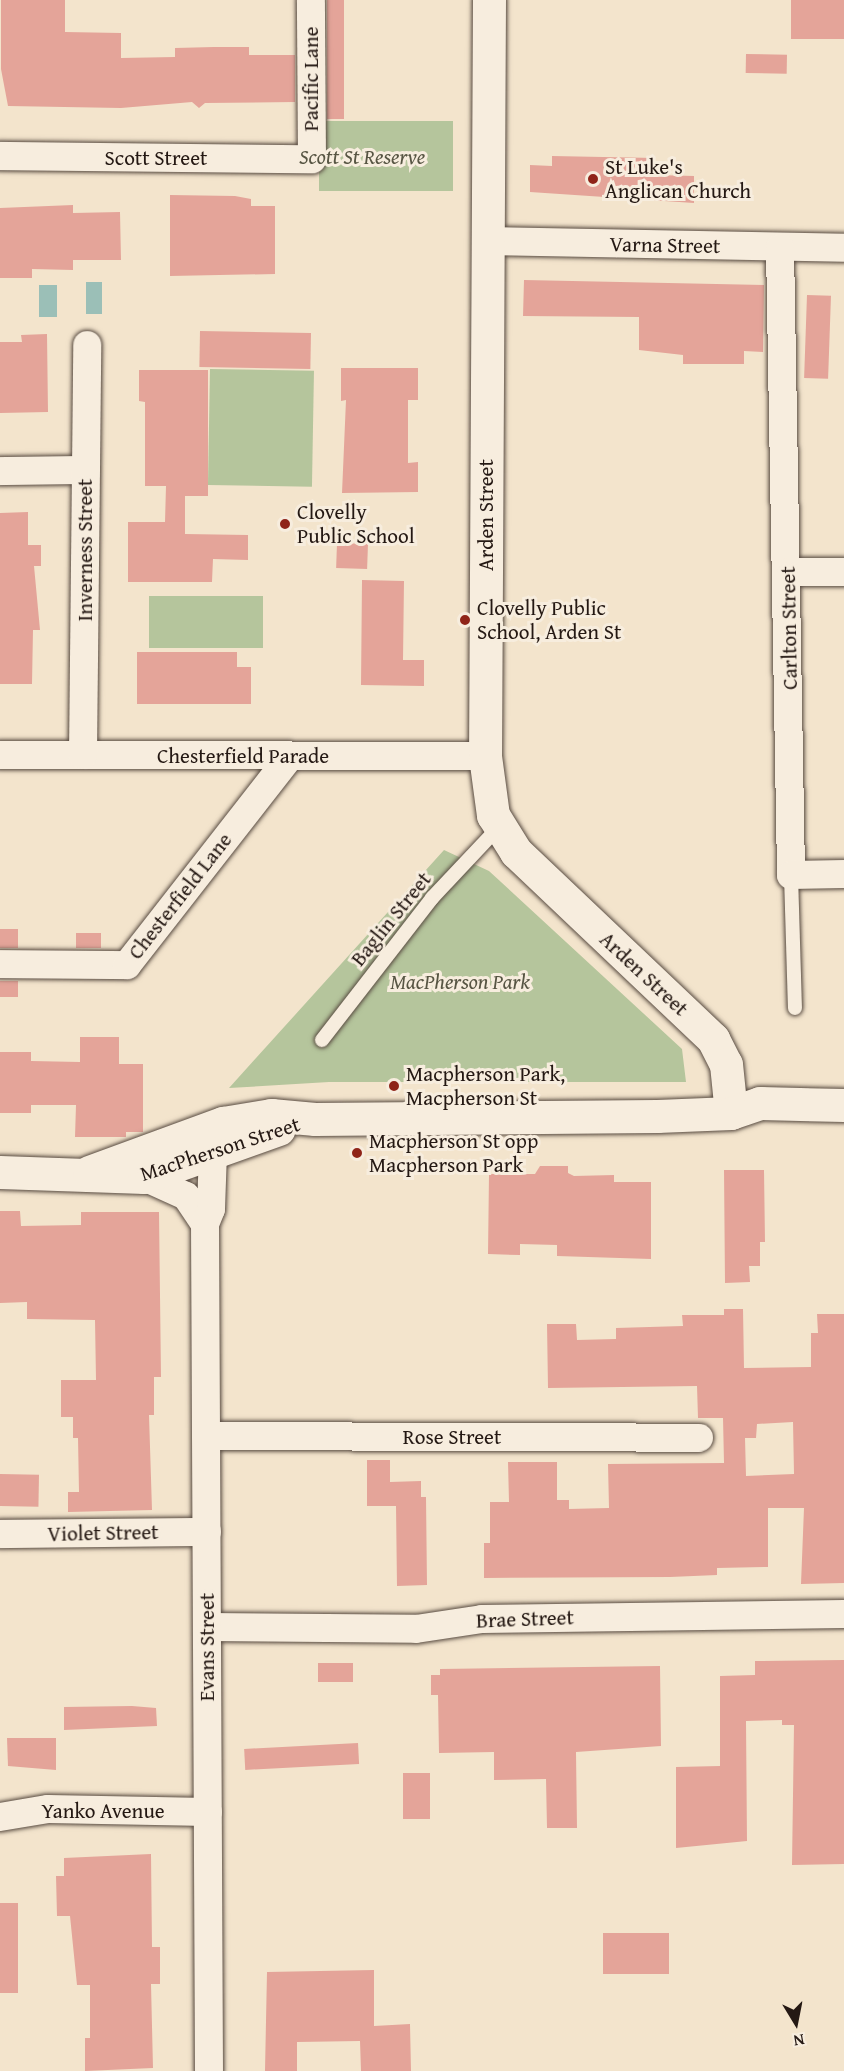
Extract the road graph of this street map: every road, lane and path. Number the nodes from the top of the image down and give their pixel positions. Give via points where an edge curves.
1 (311, 0) edge
2 (489, 0) edge
3 (0, 156) edge
4 (312, 159) joint
5 (487, 241) junction
6 (780, 248) junction
7 (844, 248) edge
8 (87, 345) dead end
9 (86, 470) junction
10 (0, 471) edge
11 (789, 572) junction
12 (844, 572) edge
13 (0, 755) edge
14 (84, 755) junction
15 (290, 756) junction
16 (485, 756) junction
17 (498, 828) junction
18 (844, 874) edge
19 (791, 875) junction
20 (0, 964) edge
21 (795, 1008) dead end
22 (322, 1040) dead end
23 (844, 1105) edge
24 (731, 1113) junction
25 (844, 1123) edge
26 (206, 1142) junction
27 (0, 1172) edge
28 (89, 1172) junction
29 (144, 1177) junction
30 (205, 1224) junction
31 (206, 1436) junction
32 (699, 1438) dead end
33 (207, 1532) junction
34 (0, 1534) edge
35 (844, 1614) edge
36 (207, 1627) junction
37 (208, 1812) junction
38 (0, 1817) edge
39 (209, 2071) edge

1 - 4 street, Pacific Lane
2 - 5 main road, Arden Street
3 - 4 street, Scott Street
5 - 6 street, Varna Street
5 - 16 main road, Arden Street
6 - 7 street, Varna Street
6 - 11 street, Carlton Street
8 - 9 street, Inverness Street
9 - 10 street
9 - 14 street, Inverness Street
11 - 12 street
11 - 19 street, Carlton Street
13 - 14 street, Chesterfield Parade
14 - 15 street, Chesterfield Parade
15 - 16 street, Chesterfield Parade
15 - 20 street, Chesterfield Lane via 127,965
16 - 17 main road, Arden Street via 487,790
17 - 22 lane, Baglin Street via 432,898
17 - 24 main road, Arden Street via 562,898 712,1039 726,1064
18 - 19 street
19 - 21 lane, Carlton Street
23 - 24 main road, MacPherson Street via 760,1103
24 - 25 main road, MacPherson Street via 758,1121
24 - 26 main road, MacPherson Street via 254,1117
26 - 28 main road, MacPherson Street
26 - 29 main road, MacPherson Street
26 - 30 street, Evans Street via 211,1209
27 - 28 main road, MacPherson Street
28 - 29 main road, MacPherson Street via 105,1178
29 - 30 street via 186,1196
30 - 31 street, Evans Street
31 - 32 street, Rose Street
31 - 33 street, Evans Street
33 - 34 street, Violet Street
33 - 36 street, Evans Street
35 - 36 street, Brae Street via 482,1619 416,1629
36 - 37 street, Evans Street
37 - 38 street, Yanko Avenue via 48,1809
37 - 39 street, Evans Street

